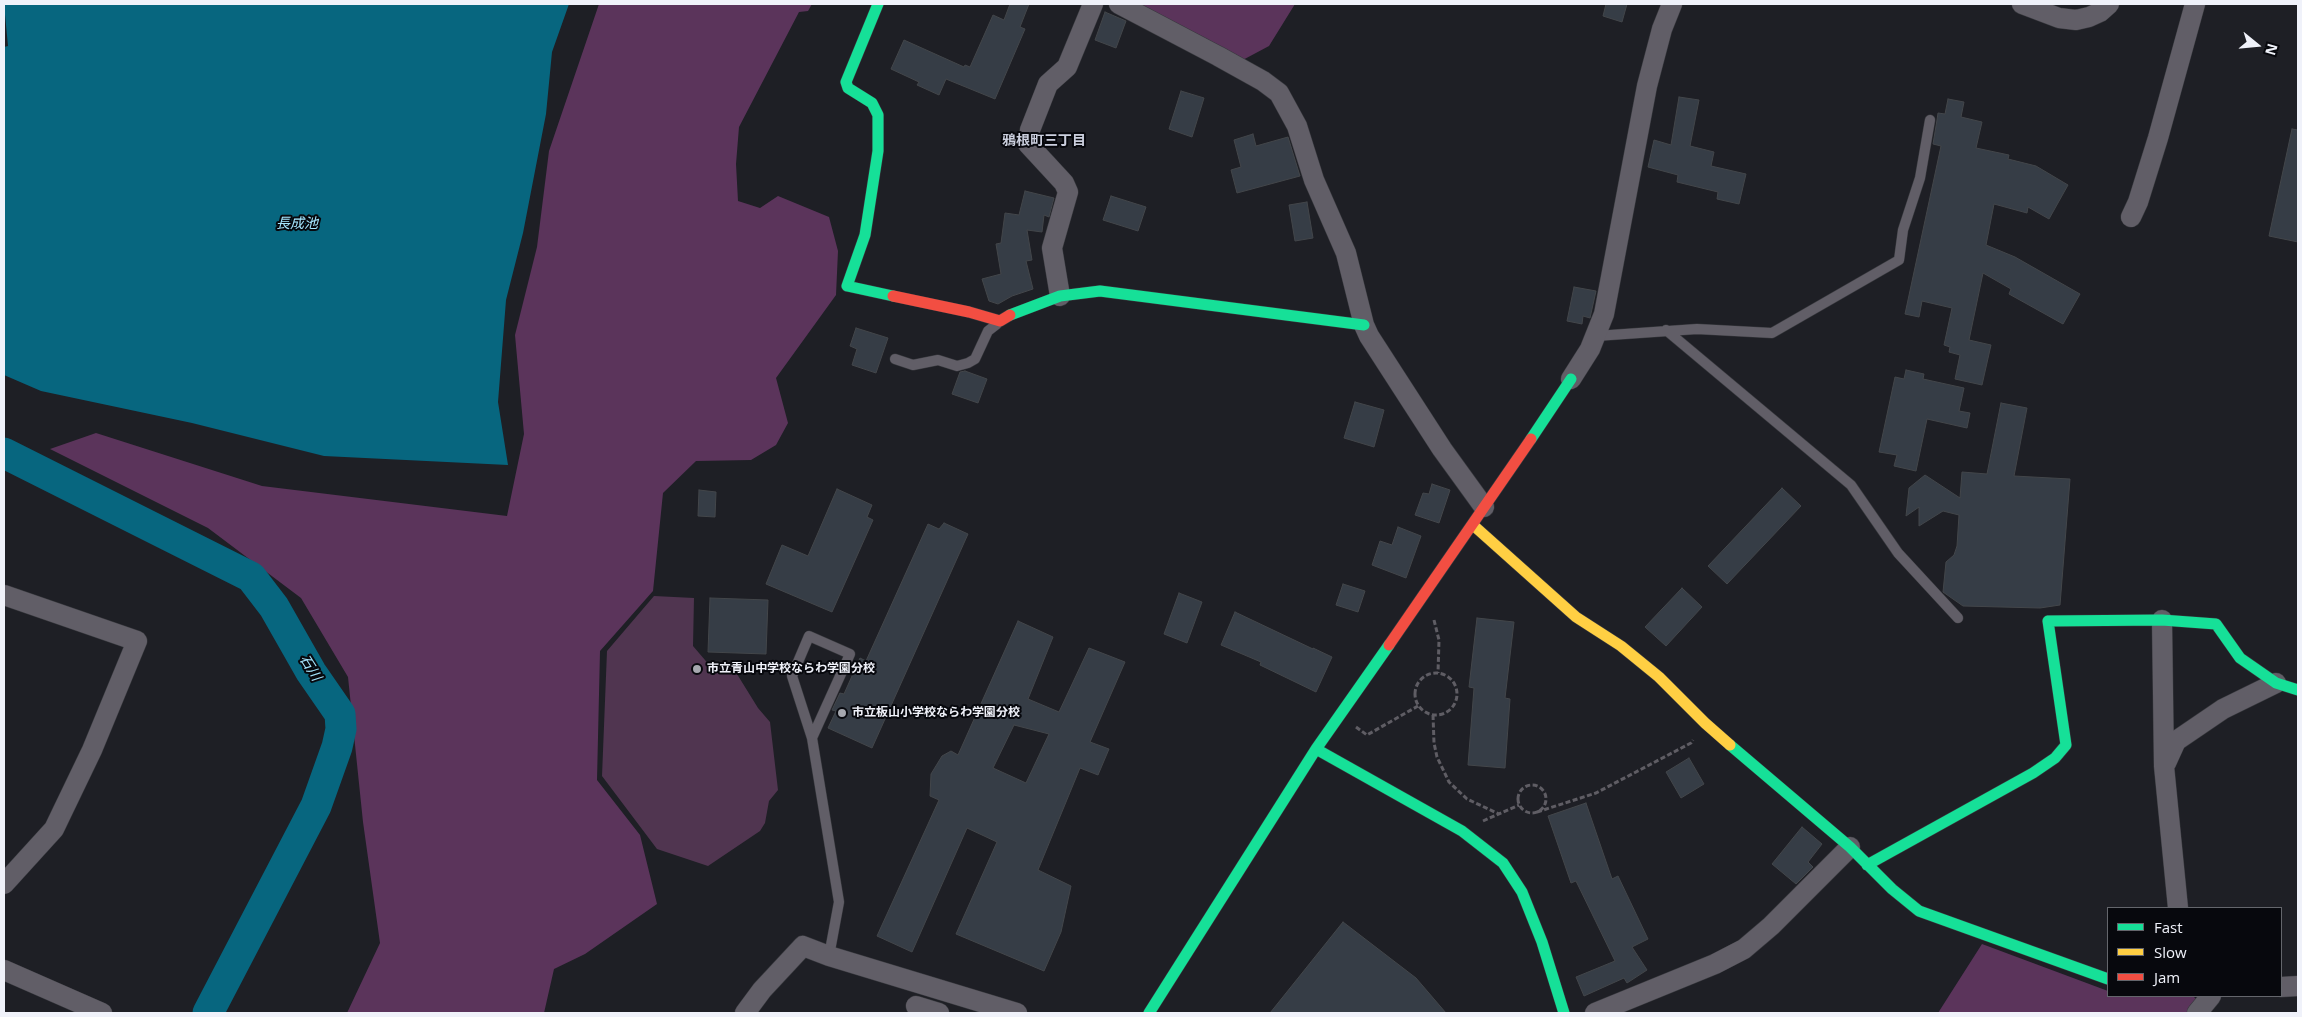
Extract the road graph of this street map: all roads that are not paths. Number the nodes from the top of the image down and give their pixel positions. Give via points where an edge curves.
1 (878, 4) edge
2 (1093, 4) edge
3 (1119, 4) edge
4 (1672, 4) edge
5 (2022, 4) edge
6 (2109, 4) edge
7 (2195, 4) edge
8 (1930, 120) dead end
9 (2131, 217) dead end
10 (1060, 296) junction
11 (1000, 321) junction
12 (1364, 325) junction
13 (1666, 330) junction
14 (1596, 336) junction
15 (895, 359) dead end
16 (1571, 379) joint
17 (1484, 507) junction
18 (1473, 526) junction
19 (4, 595) edge
20 (1958, 618) dead end
21 (2162, 620) junction
22 (2276, 683) junction
23 (2298, 690) edge
24 (812, 738) junction
25 (1316, 749) junction
26 (2164, 766) junction
27 (1850, 847) junction
28 (1867, 865) junction
29 (4, 884) edge
30 (2178, 907) edge
31 (829, 956) junction
32 (4, 970) edge
33 (2107, 979) edge
34 (2298, 986) edge
35 (2282, 987) edge
36 (2210, 997) edge
37 (916, 1006) dead end
38 (102, 1013) edge
39 (744, 1013) edge
40 (939, 1013) edge
41 (1017, 1013) edge
42 (1149, 1013) edge
43 (1564, 1013) edge
44 (1594, 1013) edge
45 (2197, 1013) edge

1 - 11 street via 846,82 848,88 872,103 878,115 869,216 847,286
2 - 10 street via 1067,67 1048,84 1030,130 1028,144 1064,183 1068,192 1052,248
3 - 12 street via 1218,56 1279,93 1297,126 1314,180 1346,253
4 - 14 street via 1647,86 1608,295
5 - 6 street via 2059,18 2076,20 2100,12
7 - 9 street via 2158,138
8 - 13 lane via 1920,178 1903,230 1899,260 1772,333
10 - 11 street via 1017,310
10 - 12 street via 1100,291
11 - 15 lane via 988,331 975,359 968,363 957,366 938,360 913,365
12 - 17 street via 1442,449
13 - 14 lane
13 - 20 lane via 1851,485 1898,553
14 - 16 street
16 - 17 street
17 - 18 street
18 - 25 street
18 - 27 street via 1576,617 1621,646 1659,677 1705,723
19 - 29 street via 137,641 92,750 54,829
21 - 22 street via 2216,624 2240,658
21 - 26 street
21 - 28 street via 2048,621 2066,745 2055,758 2033,773
22 - 23 street
22 - 26 street via 2223,709 2176,742
24 - 24 lane via 792,676 809,636 850,654
24 - 31 lane via 839,902
25 - 42 street
25 - 43 street via 1462,830 1503,863 1525,901 1542,942
26 - 30 street
27 - 28 street
27 - 44 street via 1744,949 1716,964
28 - 33 street via 1919,911
31 - 39 street via 804,946
31 - 41 street
32 - 38 street
34 - 35 street
36 - 45 street
37 - 40 street

